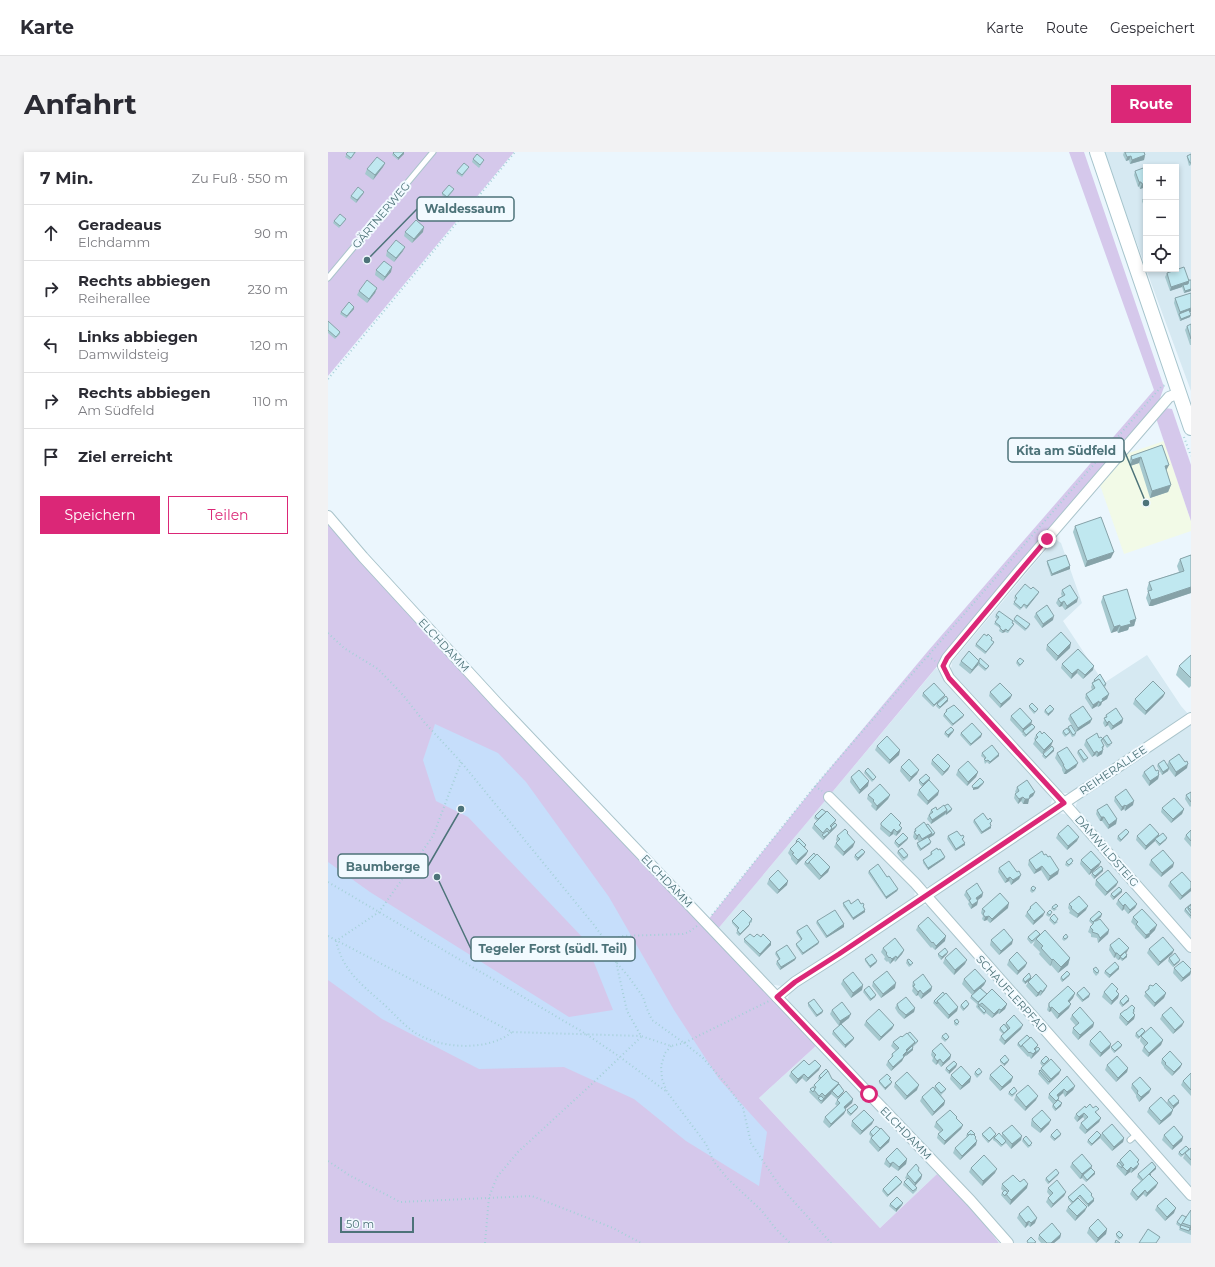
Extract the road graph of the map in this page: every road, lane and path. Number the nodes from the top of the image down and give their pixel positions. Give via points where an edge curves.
1 (433, 152) edge
2 (514, 152) edge
3 (1097, 152) edge
4 (328, 278) edge
5 (328, 379) edge
6 (1177, 387) junction
7 (1190, 420) edge
8 (328, 516) edge
9 (328, 634) edge
10 (1191, 718) edge
11 (460, 762) junction
12 (829, 797) dead end
13 (1064, 803) junction
14 (328, 882) edge
15 (926, 896) junction
16 (379, 912) junction
17 (705, 921) junction
18 (328, 936) edge
19 (336, 941) junction
20 (607, 943) junction
21 (1191, 947) edge
22 (616, 962) junction
23 (777, 997) junction
24 (512, 1032) junction
25 (586, 1034) junction
26 (641, 1036) junction
27 (684, 1043) junction
28 (671, 1046) junction
29 (620, 1057) junction
30 (667, 1092) junction
31 (328, 1161) edge
32 (1191, 1195) edge
33 (489, 1197) junction
34 (485, 1243) edge
35 (641, 1243) edge
36 (790, 1243) edge
37 (831, 1243) edge
38 (1008, 1243) edge

1 - 4 lane, GÄRTNERWEG
2 - 5 path
3 - 6 main road
6 - 7 main road
6 - 13 street, DAMWILDSTEIG via 947,658 943,666 949,678
6 - 17 path via 1161,387 815,786
8 - 17 street, ELCHDAMM via 466,669
9 - 11 path via 344,648 378,669
10 - 13 street, REIHERALLEE
11 - 16 path via 433,836
11 - 20 path
12 - 15 street, SCHAUFLERPFAD
13 - 15 street, REIHERALLEE
13 - 21 street, DAMWILDSTEIG
14 - 16 path
15 - 23 street, REIHERALLEE via 795,982
15 - 32 street, SCHAUFLERPFAD via 1133,1137
16 - 19 path
16 - 25 path
17 - 20 path via 683,934 621,936
17 - 23 street, ELCHDAMM
18 - 19 path
19 - 24 path
19 - 24 path via 346,968 359,983 414,1032 428,1040 462,1046 504,1038
20 - 22 path
22 - 26 path via 627,1011
22 - 27 path via 643,997 652,1020
23 - 27 path
23 - 38 street, ELCHDAMM
24 - 25 path
25 - 26 path
25 - 29 path
26 - 28 path
26 - 29 path
27 - 28 path
27 - 37 path via 703,1058 743,1108 751,1143 779,1185
28 - 30 path via 665,1053 661,1066
29 - 30 path
29 - 33 path via 518,1152 497,1177
30 - 36 path via 706,1144 714,1162
31 - 33 path via 400,1202
33 - 34 path
33 - 35 path via 532,1196 614,1228

